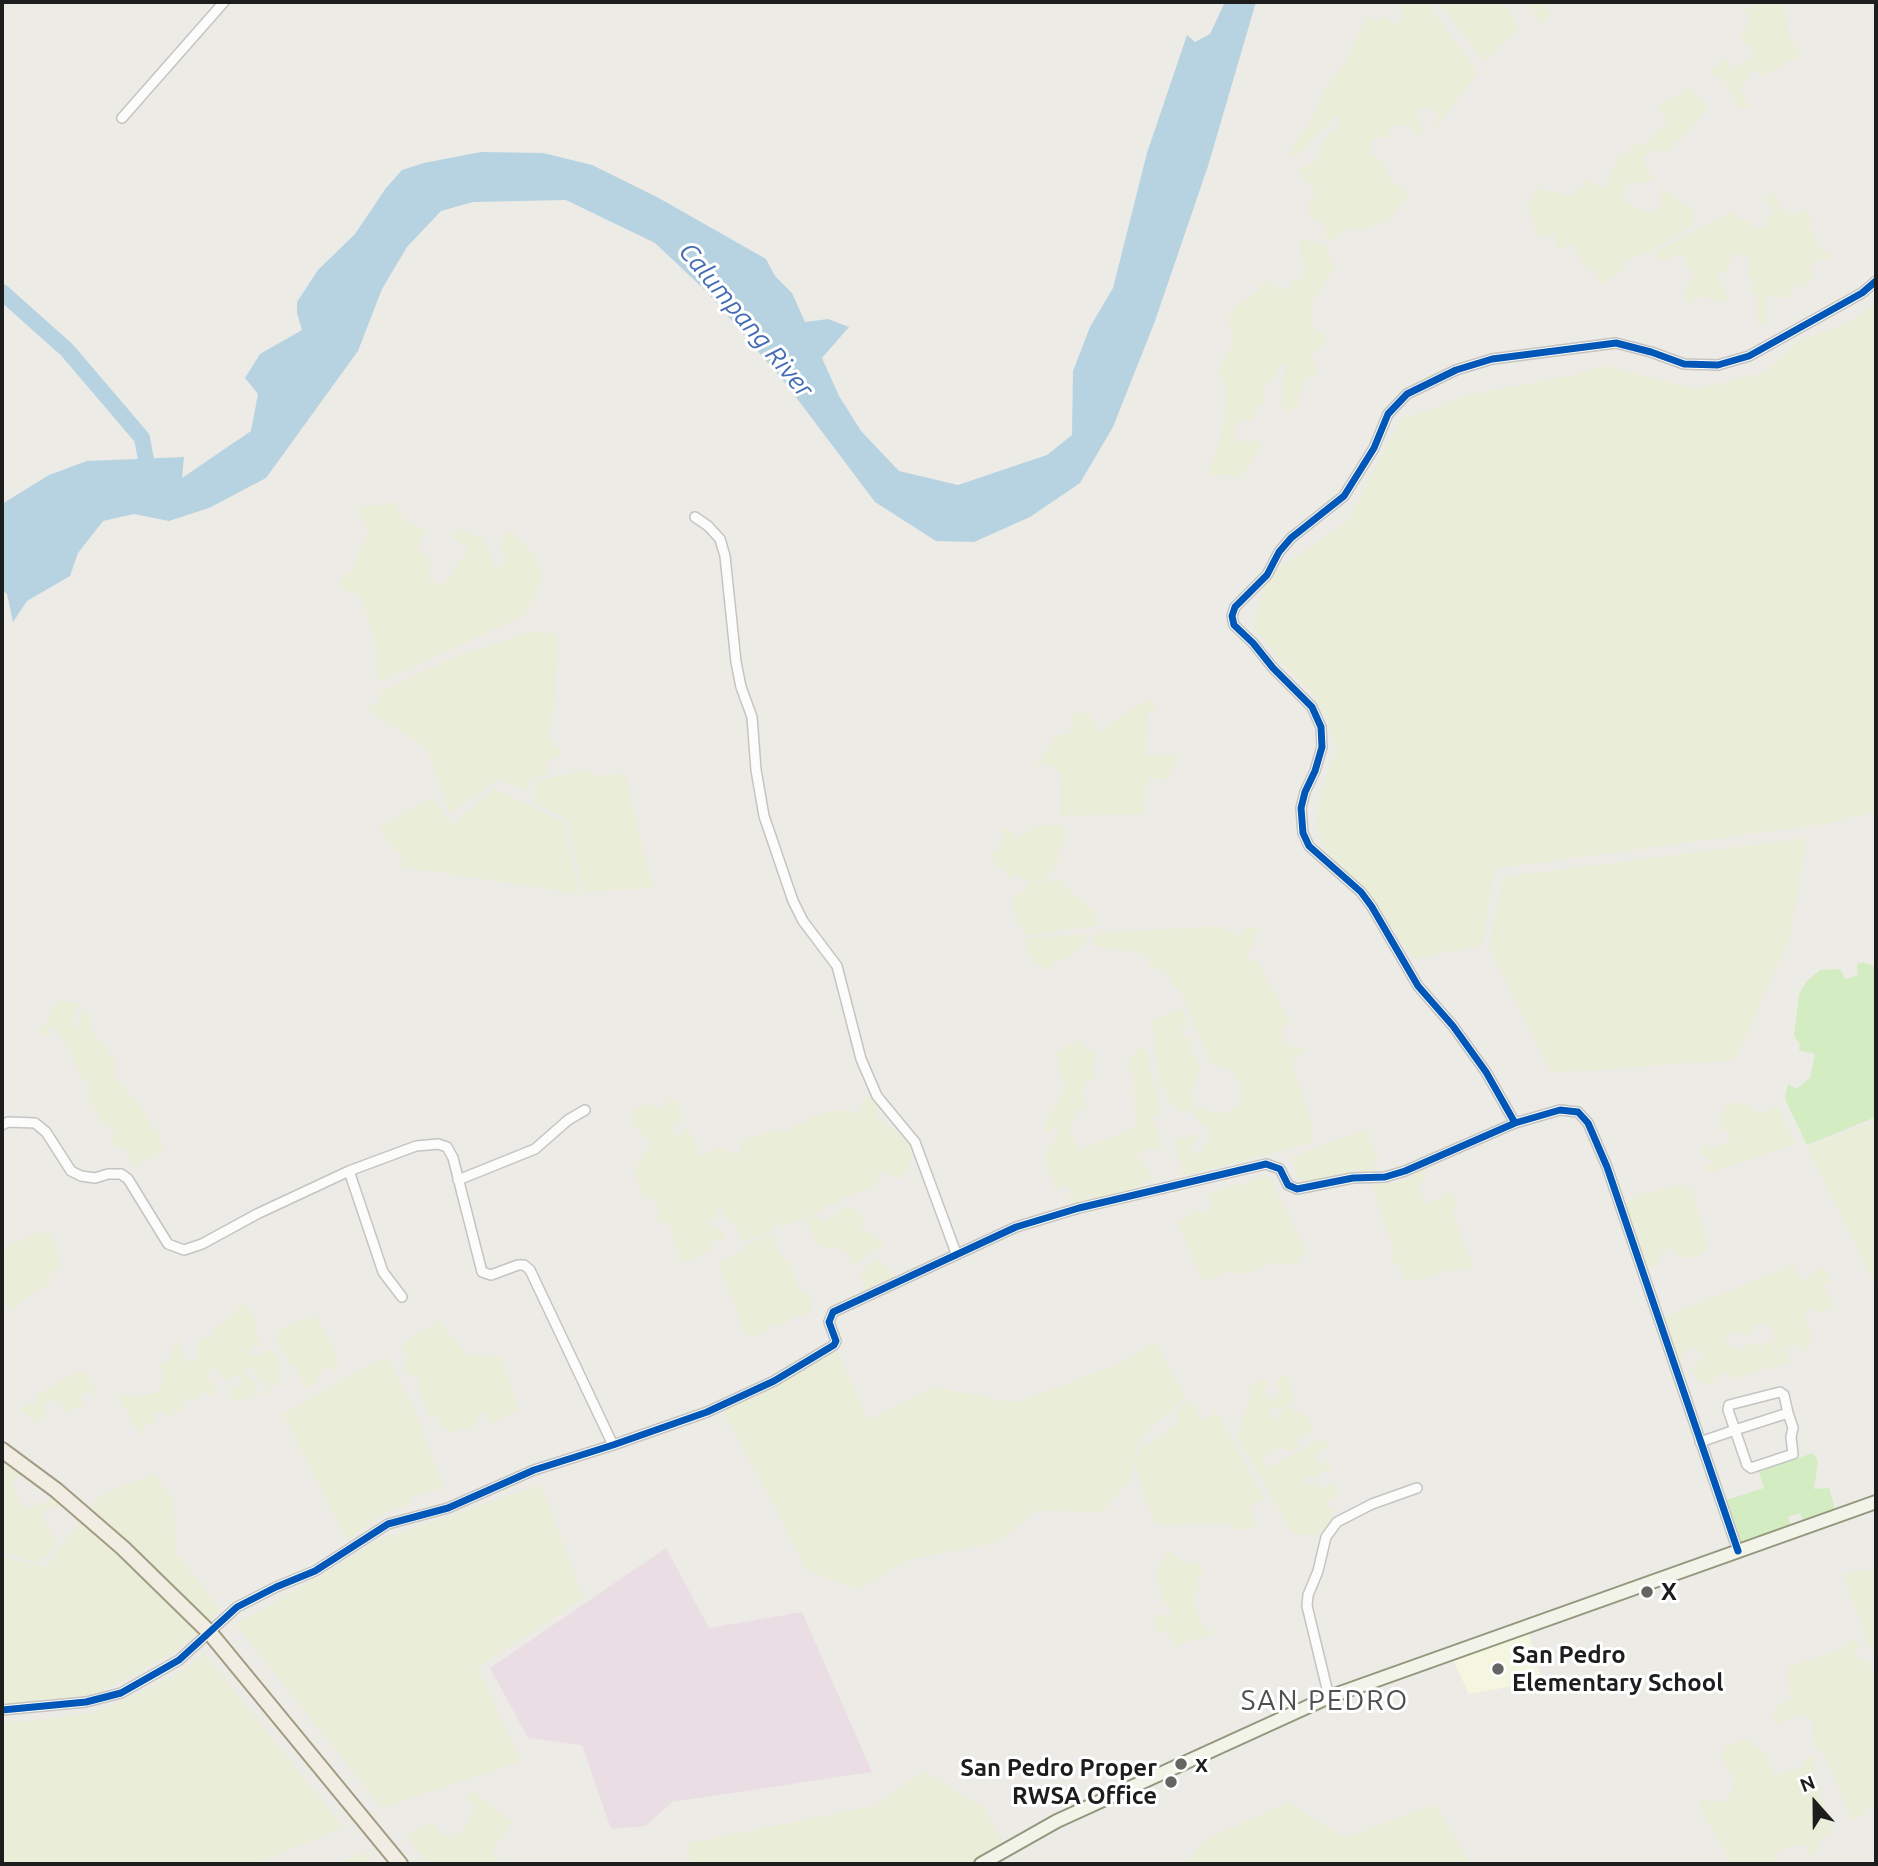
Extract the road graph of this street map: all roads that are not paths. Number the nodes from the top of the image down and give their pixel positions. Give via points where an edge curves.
1 (224, 2) edge
2 (122, 118) dead end
3 (1876, 281) edge
4 (695, 517) dead end
5 (585, 1110) dead end
6 (1515, 1123) junction
7 (2, 1125) edge
8 (349, 1171) junction
9 (458, 1180) junction
10 (956, 1253) junction
11 (402, 1297) dead end
12 (1788, 1413) junction
13 (1735, 1430) junction
14 (1700, 1442) junction
15 (613, 1445) junction
16 (2, 1450) edge
17 (1417, 1489) dead end
18 (1876, 1502) edge
19 (1738, 1551) junction
20 (210, 1633) junction
21 (1328, 1697) junction
22 (2, 1710) edge
23 (400, 1864) edge
24 (981, 1864) edge

1 - 2 street
3 - 6 street via 1749,356 1718,365 1684,364 1616,343 1492,359 1456,370 1407,394 1388,414 1374,448 1344,496 1291,538 1267,575 1235,607 1234,625 1312,707 1321,727 1322,747 1301,808 1309,846 1361,892 1419,986 1486,1072
4 - 10 street via 720,539 725,556 736,662 752,717 764,816 793,901 836,966 866,1072 877,1097 915,1142
5 - 9 street via 535,1149
6 - 10 street via 1385,1177 1297,1189 1288,1185 1280,1168 1266,1164 1068,1211
6 - 14 street via 1560,1110 1578,1112 1588,1123
7 - 8 street via 35,1123 71,1171 81,1176 121,1174 176,1249 202,1244
8 - 9 street via 415,1146 438,1144 447,1147
8 - 11 street via 383,1272
9 - 15 street via 482,1272 491,1275 518,1265 530,1270
10 - 15 street via 833,1311 829,1322 834,1345 774,1381 707,1412
12 - 13 street
12 - 13 street via 1780,1392 1729,1405
12 - 13 street via 1793,1454 1751,1468
13 - 14 street
14 - 19 street
15 - 20 street via 534,1469 448,1508 388,1524 315,1571 244,1603
16 - 20 main road via 114,1539
17 - 21 street via 1372,1504 1338,1522 1326,1537 1307,1606
18 - 19 street
19 - 21 street
20 - 22 street via 179,1660 121,1693 86,1702
20 - 23 main road
21 - 24 street via 1058,1821

